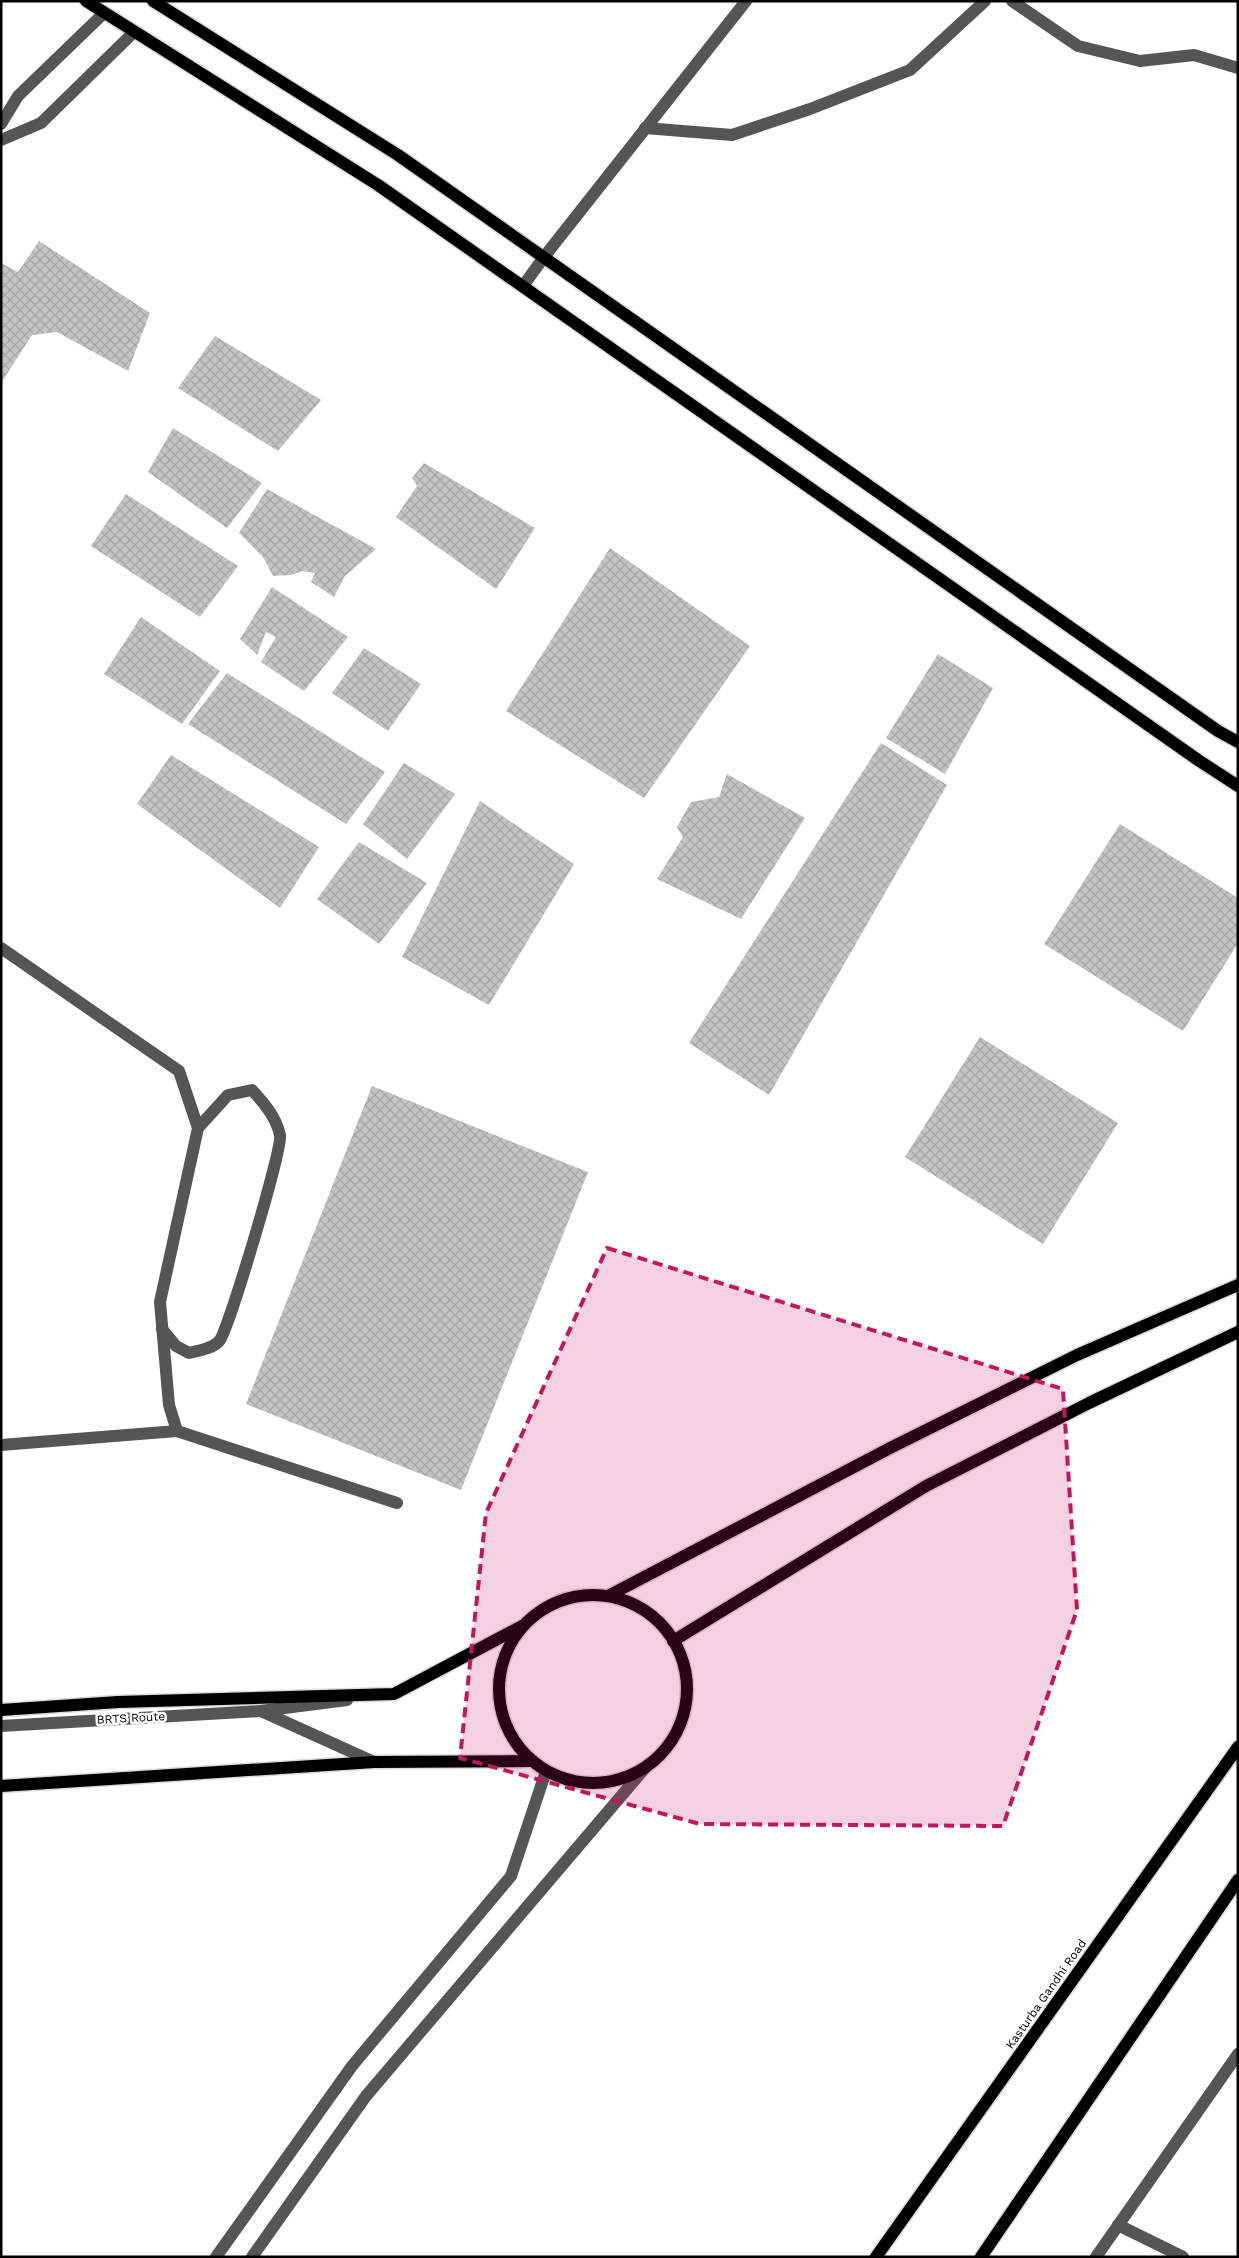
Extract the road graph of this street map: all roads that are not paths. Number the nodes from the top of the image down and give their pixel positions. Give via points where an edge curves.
1 (86, 1) edge
2 (153, 1) edge
3 (746, 1) edge
4 (985, 1) edge
5 (1012, 1) edge
6 (104, 14) junction
7 (134, 32) junction
8 (1238, 68) edge
9 (1, 124) edge
10 (645, 128) junction
11 (1, 140) edge
12 (544, 257) junction
13 (523, 286) junction
14 (1238, 742) edge
15 (1238, 786) edge
16 (1, 948) edge
17 (198, 1128) junction
18 (1238, 1284) edge
19 (162, 1329) junction
20 (1238, 1332) edge
21 (177, 1431) junction
22 (1, 1445) edge
23 (397, 1503) dead end
24 (608, 1596) junction
25 (523, 1626) junction
26 (673, 1640) junction
27 (394, 1694) junction
28 (1, 1710) edge
29 (261, 1711) junction
30 (1, 1726) edge
31 (1238, 1747) edge
32 (532, 1760) junction
33 (374, 1762) junction
34 (645, 1768) junction
35 (546, 1770) junction
36 (1, 1786) edge
37 (1238, 1880) edge
38 (1238, 2054) edge
39 (1118, 2225) junction
40 (216, 2257) edge
41 (252, 2257) edge
42 (876, 2257) edge
43 (981, 2257) edge
44 (1096, 2257) edge
45 (1183, 2257) edge

1 - 6 main road
2 - 12 main road via 398,155
3 - 10 street
4 - 10 street via 910,70 810,109 732,135
5 - 8 street via 1078,46 1140,61 1194,55
6 - 7 main road
6 - 9 street via 18,96
7 - 11 street via 41,124
7 - 13 main road via 378,185
10 - 12 street
12 - 13 street
12 - 14 main road
13 - 15 main road
16 - 17 street via 179,1071
17 - 19 street via 160,1302
17 - 19 street via 228,1095 252,1090 269,1109 281,1136 230,1318 219,1342 189,1354 176,1346
18 - 24 main road via 1077,1355 892,1447
19 - 21 street via 169,1405
20 - 26 main road via 926,1486
21 - 22 street
21 - 23 street
24 - 25 main road via 570,1597 544,1608
24 - 26 main road via 624,1599 649,1612
25 - 27 main road
25 - 32 main road via 506,1651 499,1680 501,1710 512,1738
26 - 34 main road via 683,1661 687,1691 682,1720 667,1747
27 - 28 main road via 118,1702
27 - 29 street, BRTS Route
29 - 30 street, BRTS Route
29 - 33 street, BRTS Route
31 - 42 main road, Kasturba Gandhi Road
32 - 33 main road
32 - 35 main road
33 - 36 main road
34 - 35 main road via 621,1778 595,1783 570,1780
34 - 41 street via 366,2096
35 - 40 street via 511,1876 352,2066
37 - 43 main road
38 - 39 street
39 - 44 street
39 - 45 street

